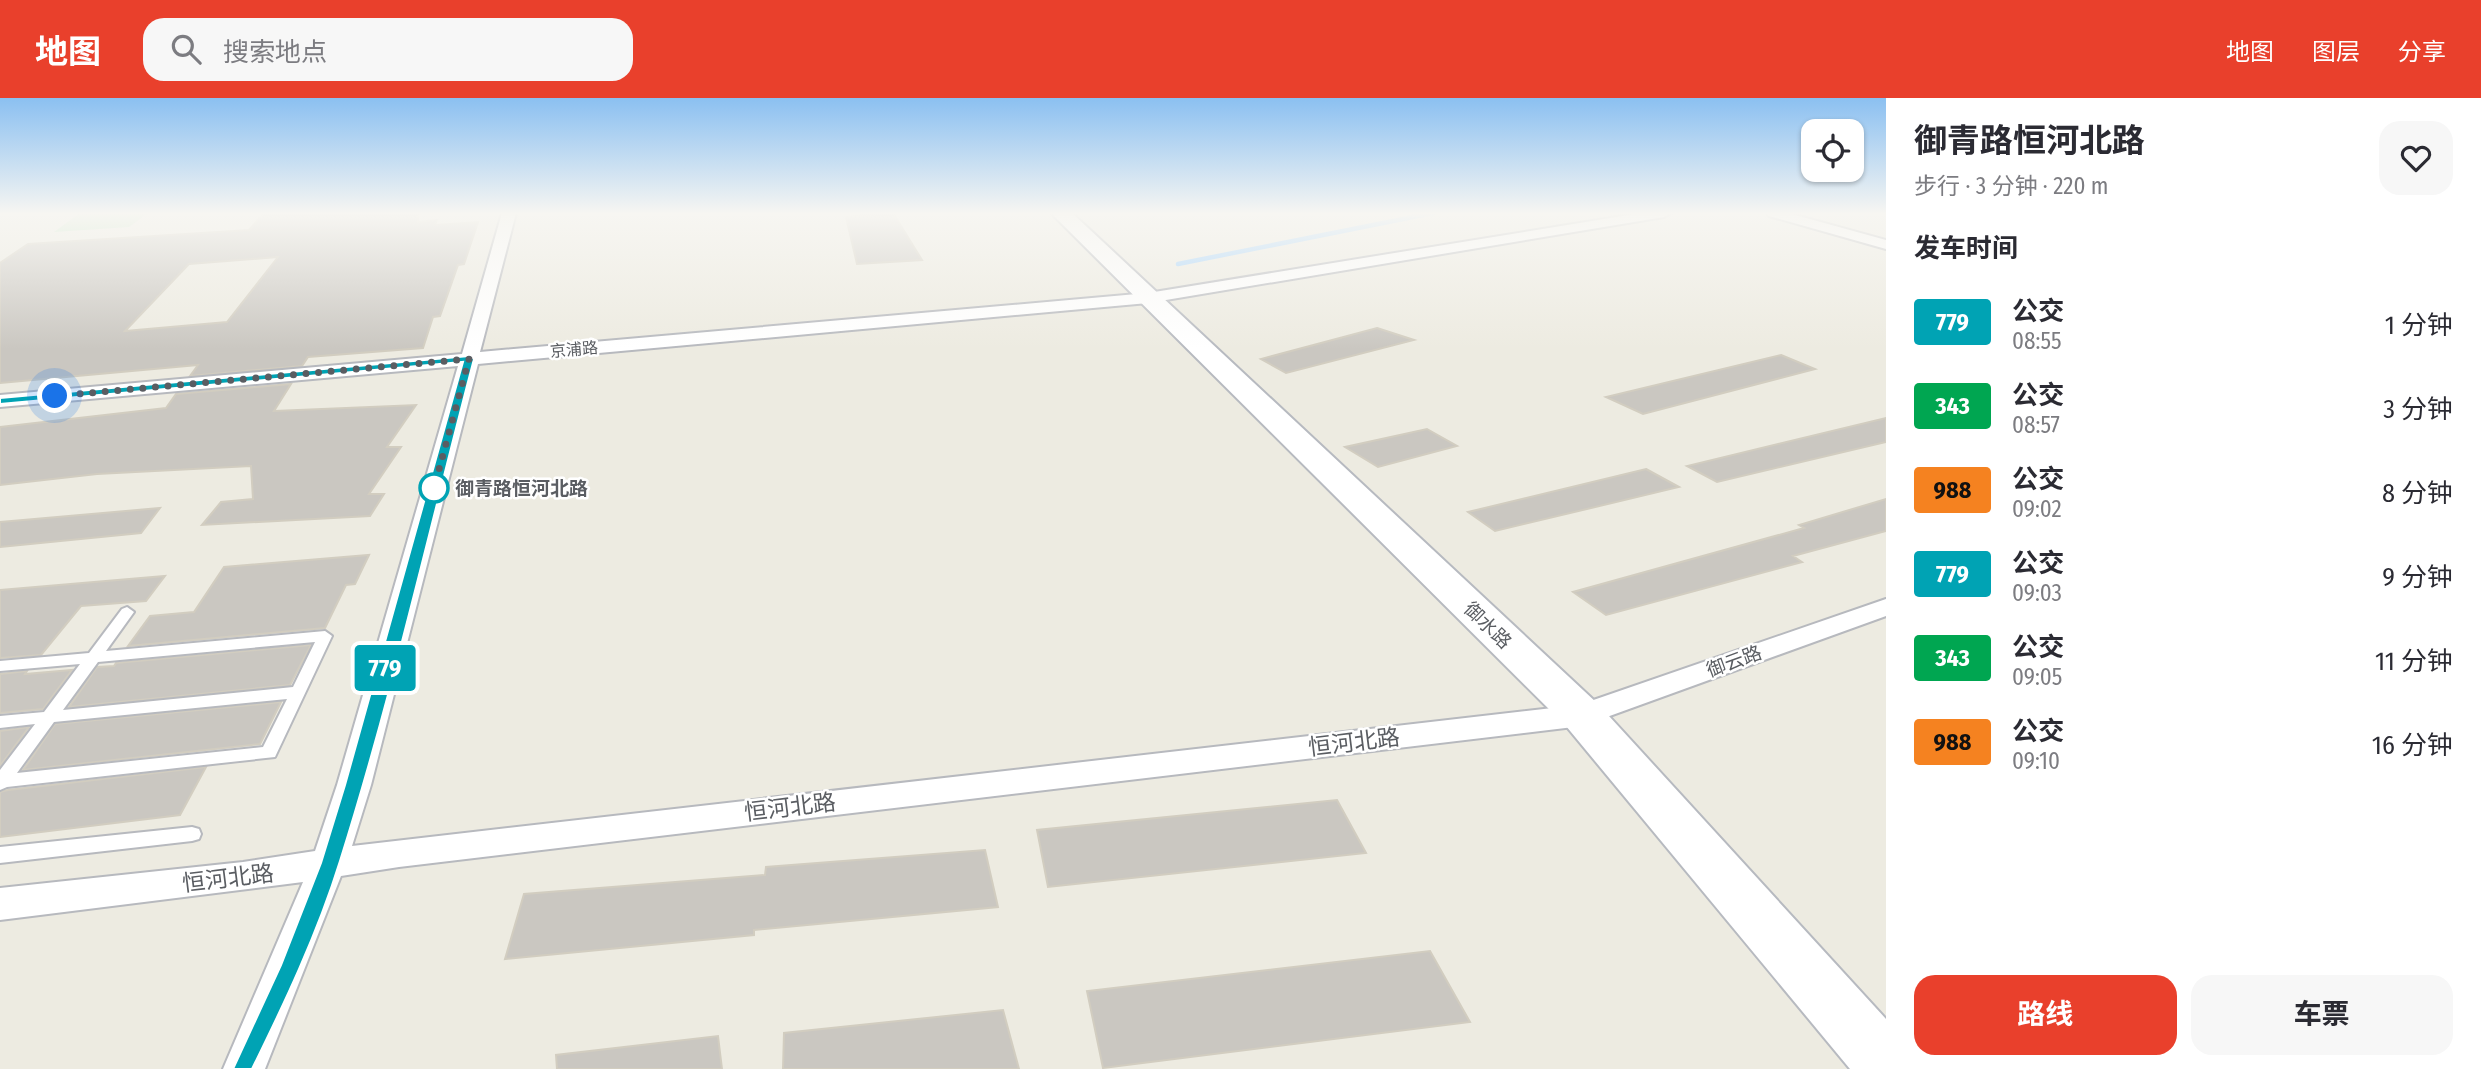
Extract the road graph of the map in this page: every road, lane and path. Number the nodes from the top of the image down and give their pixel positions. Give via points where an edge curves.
1 (497, 258) edge
2 (1107, 258) edge
3 (1389, 258) edge
4 (1148, 298) junction
5 (469, 359) junction
6 (0, 401) edge
7 (1886, 607) edge
8 (127, 612) dead end
9 (93, 657) junction
10 (0, 666) edge
11 (298, 692) junction
12 (1582, 715) junction
13 (49, 717) junction
14 (0, 722) edge
15 (1, 782) edge
16 (192, 834) dead end
17 (0, 855) edge
18 (330, 863) junction
19 (0, 904) edge
20 (1886, 1065) edge
21 (244, 1069) edge

1 - 5 street
2 - 4 street, 御水路
3 - 4 street, 京浦路
4 - 5 street, 京浦路
4 - 12 street, 御水路
5 - 6 street, 京浦路
5 - 18 street
7 - 12 street, 御云路
8 - 9 lane
9 - 10 lane
9 - 11 lane via 325,635
9 - 13 lane
11 - 13 lane
11 - 15 lane via 269,753
12 - 18 street, 恒河北路
12 - 20 street, 御水路
13 - 14 lane
13 - 15 lane
16 - 17 lane
18 - 19 street, 恒河北路
18 - 21 street

